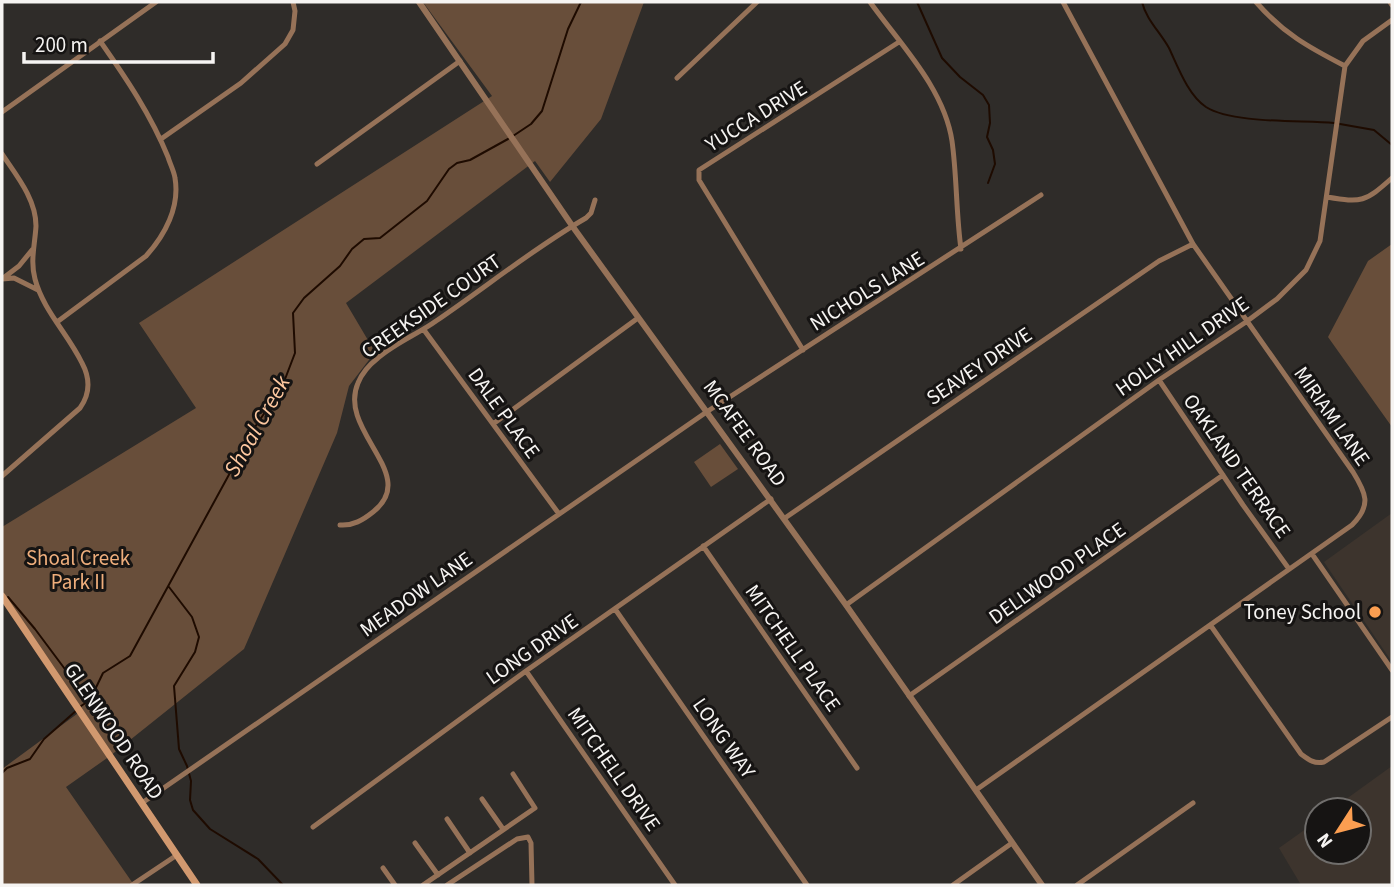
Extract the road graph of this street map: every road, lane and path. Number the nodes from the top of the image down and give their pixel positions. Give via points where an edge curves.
1 (156, 2) edge
2 (293, 2) edge
3 (419, 2) edge
4 (757, 2) edge
5 (870, 2) edge
6 (1063, 2) edge
7 (1256, 2) edge
8 (1392, 20) edge
9 (100, 41) junction
10 (899, 42) junction
11 (460, 61) junction
12 (1345, 66) junction
13 (677, 78) dead end
14 (2, 112) edge
15 (161, 139) junction
16 (2, 154) edge
17 (317, 164) dead end
18 (1392, 178) edge
19 (1041, 195) dead end
20 (1327, 197) junction
21 (595, 200) dead end
22 (573, 227) junction
23 (1193, 244) junction
24 (33, 249) junction
25 (961, 249) junction
26 (2, 279) edge
27 (38, 290) junction
28 (638, 318) junction
29 (1246, 322) junction
30 (57, 323) junction
31 (424, 330) junction
32 (803, 350) junction
33 (1158, 380) junction
34 (708, 411) junction
35 (493, 424) junction
36 (1223, 475) junction
37 (2, 476) edge
38 (771, 499) junction
39 (559, 514) junction
40 (785, 518) junction
41 (340, 525) dead end
42 (703, 546) junction
43 (1312, 554) junction
44 (1289, 569) junction
45 (2, 596) edge
46 (846, 605) junction
47 (615, 609) junction
48 (1211, 625) junction
49 (1392, 670) edge
50 (526, 671) junction
51 (909, 696) junction
52 (1392, 717) edge
53 (857, 768) dead end
54 (513, 775) dead end
55 (976, 790) junction
56 (482, 799) dead end
57 (142, 803) junction
58 (1193, 803) dead end
59 (447, 819) dead end
60 (313, 827) dead end
61 (503, 829) junction
62 (1012, 843) junction
63 (415, 844) dead end
64 (470, 852) junction
65 (177, 855) junction
66 (383, 868) dead end
67 (438, 875) junction
68 (457, 883) edge
69 (132, 885) edge
70 (197, 885) edge
71 (395, 885) edge
72 (423, 885) edge
73 (447, 885) edge
74 (532, 885) edge
75 (675, 885) edge
76 (807, 885) edge
77 (953, 885) edge
78 (1042, 885) edge
79 (1077, 885) edge

1 - 9 street
2 - 15 street via 293,30 285,44 241,83
3 - 11 street, MCAFEE ROAD
4 - 13 street
5 - 10 street
6 - 23 street, MIRIAM LANE
7 - 12 street via 1289,35
8 - 12 street via 1363,41
9 - 14 street
9 - 15 street
10 - 25 street via 929,83 948,128
10 - 32 street, YUCCA DRIVE via 699,170 699,180
11 - 17 street
11 - 22 street, MCAFEE ROAD
12 - 20 street, HOLLY HILL DRIVE
15 - 30 street via 175,177 175,203 158,242
16 - 24 street via 34,211
18 - 20 street via 1368,199
19 - 25 street, NICHOLS LANE
20 - 29 street, HOLLY HILL DRIVE via 1320,241 1306,270
21 - 22 street, CREEKSIDE COURT via 591,213
22 - 28 street, MCAFEE ROAD
22 - 31 street, CREEKSIDE COURT
23 - 29 street, MIRIAM LANE
23 - 40 street, SEAVEY DRIVE via 1159,261
24 - 26 street
24 - 27 street
25 - 32 street, NICHOLS LANE
26 - 27 street via 14,278
27 - 30 street
28 - 34 street, MCAFEE ROAD
28 - 35 street
29 - 33 street, HOLLY HILL DRIVE
29 - 43 street, MIRIAM LANE via 1353,472 1366,498 1360,518
30 - 37 street via 86,371 87,399
31 - 35 street, DALE PLACE
31 - 41 street, CREEKSIDE COURT via 376,359 359,381 353,399 357,417 388,476 388,494 370,515 350,526
32 - 34 street, NICHOLS LANE
33 - 36 street, OAKLAND TERRACE
33 - 46 street, HOLLY HILL DRIVE
34 - 38 street, MCAFEE ROAD
34 - 39 street, MEADOW LANE
35 - 39 street, DALE PLACE
36 - 44 street, OAKLAND TERRACE
36 - 51 street, DELLWOOD PLACE
38 - 40 street, MCAFEE ROAD
38 - 42 street, LONG DRIVE
39 - 57 street, MEADOW LANE
40 - 46 street, MCAFEE ROAD
42 - 47 street, LONG DRIVE
42 - 53 street, MITCHELL PLACE
43 - 44 street, MIRIAM LANE
43 - 49 street, OAKLAND TERRACE
44 - 48 street, MIRIAM LANE
45 - 57 main road, GLENWOOD ROAD
46 - 51 street, MCAFEE ROAD
47 - 50 street, LONG DRIVE
47 - 76 street, LONG WAY
48 - 52 street via 1309,761 1324,762
48 - 55 street, MIRIAM LANE
50 - 60 street, LONG DRIVE
50 - 75 street, MITCHELL DRIVE
51 - 55 street, MCAFEE ROAD
54 - 61 street via 535,808
55 - 62 street, MCAFEE ROAD
56 - 61 street
57 - 65 main road, GLENWOOD ROAD
58 - 79 street
59 - 64 street
61 - 64 street
62 - 77 street
62 - 78 street, MCAFEE ROAD
63 - 67 street
64 - 67 street
65 - 69 street
65 - 70 main road, GLENWOOD ROAD
66 - 71 street
67 - 72 street
68 - 73 street
68 - 74 street via 517,839 528,837

